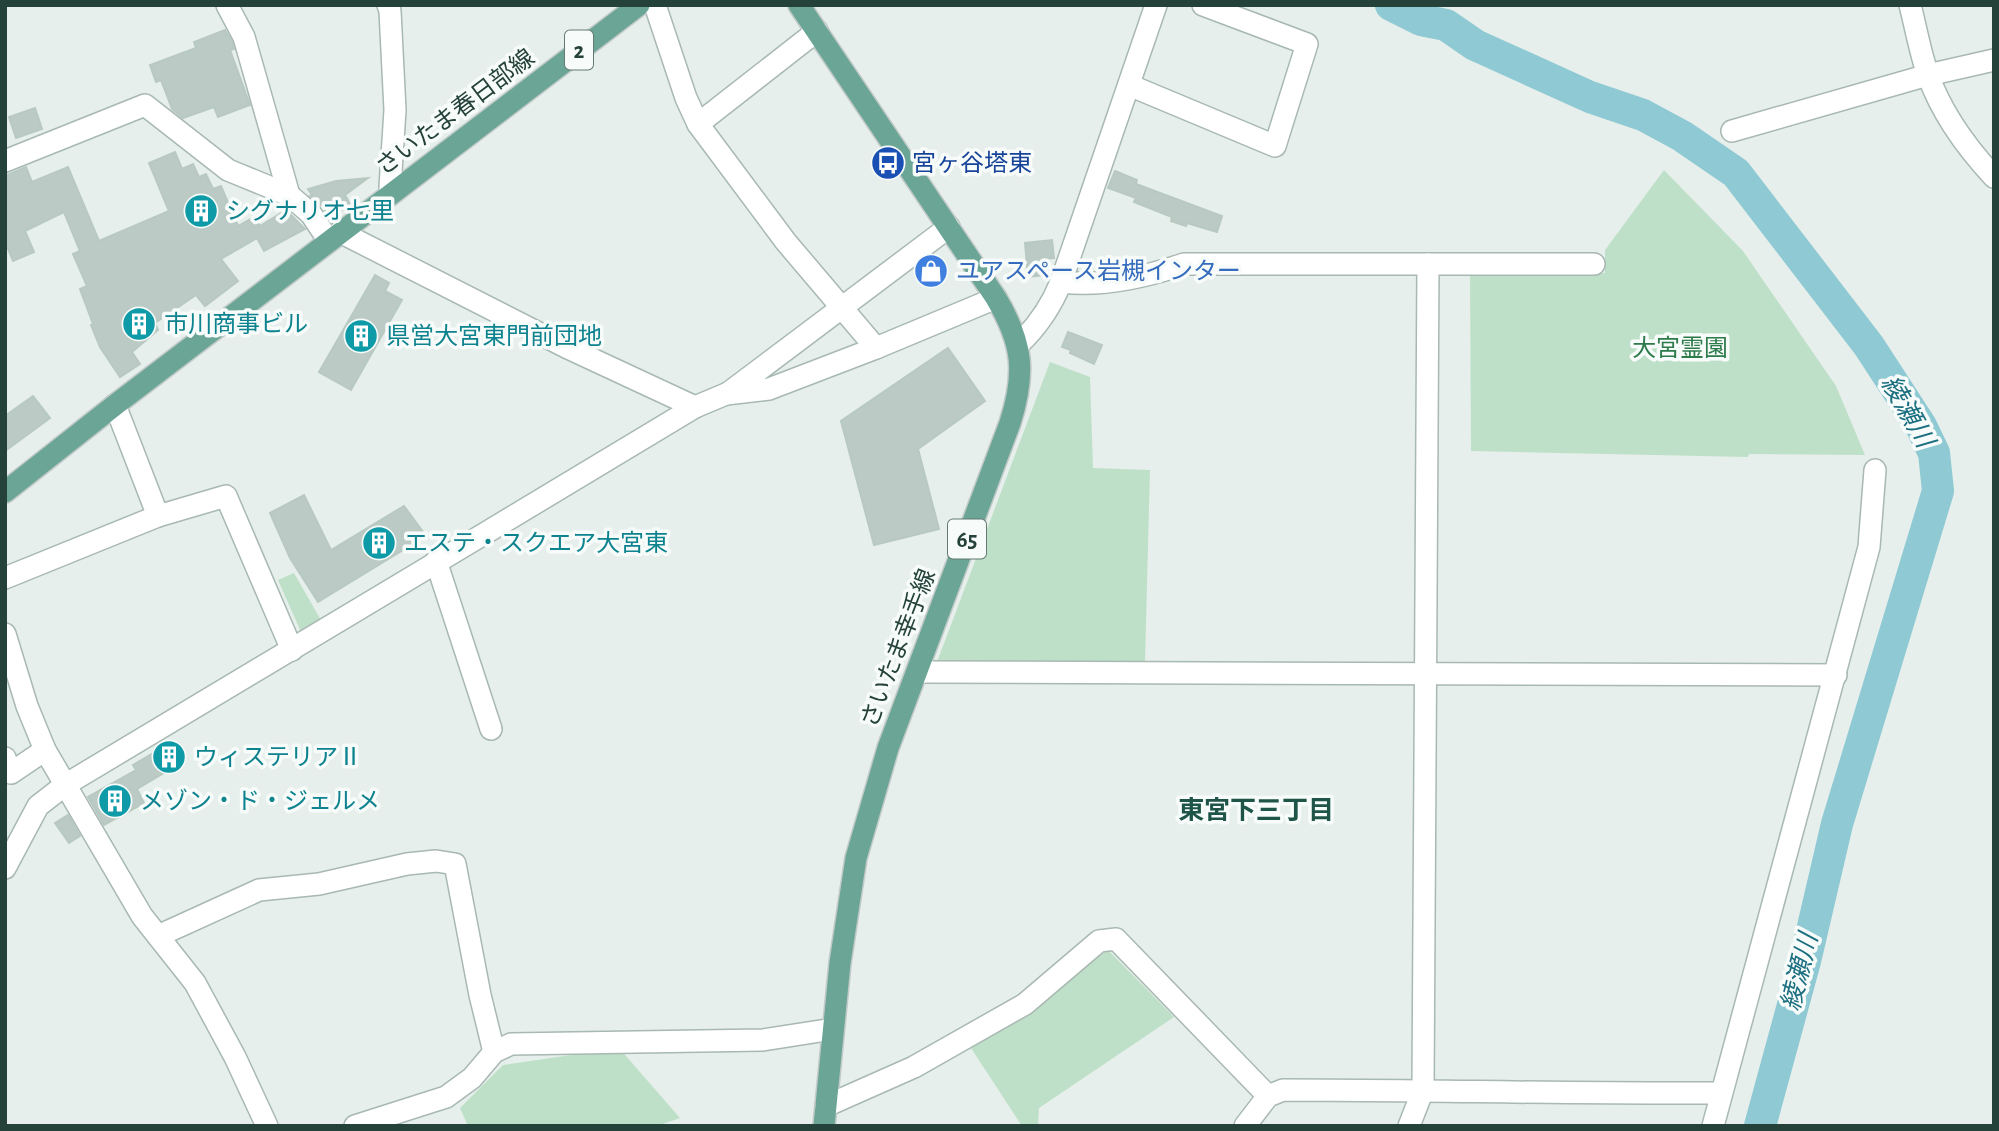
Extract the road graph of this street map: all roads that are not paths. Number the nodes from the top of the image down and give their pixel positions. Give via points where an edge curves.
1 (226, 5) edge
2 (388, 5) edge
3 (639, 5) edge
4 (655, 5) edge
5 (799, 5) edge
6 (1157, 5) edge
7 (1203, 5) edge
8 (1910, 5) edge
9 (817, 32) junction
10 (1994, 60) edge
11 (1928, 75) junction
12 (1129, 85) junction
13 (698, 124) junction
14 (1732, 131) dead end
15 (5, 160) edge
16 (1994, 177) edge
17 (395, 191) junction
18 (289, 195) junction
19 (949, 227) junction
20 (334, 237) junction
21 (1429, 264) junction
22 (1594, 264) dead end
23 (1061, 282) junction
24 (996, 298) junction
25 (843, 308) junction
26 (1018, 345) junction
27 (876, 348) junction
28 (726, 394) junction
29 (115, 405) junction
30 (695, 407) junction
31 (1875, 470) dead end
32 (5, 492) edge
33 (158, 516) junction
34 (436, 561) junction
35 (5, 578) edge
36 (5, 634) edge
37 (292, 650) junction
38 (917, 671) junction
39 (1427, 674) junction
40 (1836, 676) junction
41 (491, 729) dead end
42 (45, 750) junction
43 (5, 758) edge
44 (65, 785) junction
45 (5, 868) edge
46 (158, 936) junction
47 (833, 1029) junction
48 (494, 1052) junction
49 (1423, 1090) junction
50 (1721, 1093) junction
51 (1268, 1096) junction
52 (825, 1116) edge
53 (267, 1126) edge
54 (355, 1126) edge
55 (1245, 1126) edge
56 (1409, 1126) edge
57 (1713, 1126) edge

1 - 18 street via 244,37
2 - 17 street via 395,110 390,187
3 - 17 main road, さいたま春日部線 / 2
4 - 13 street
5 - 9 main road, さいたま幸手線 / 65
6 - 12 street
7 - 12 street via 1307,44 1275,146
8 - 11 street
9 - 13 street
9 - 19 main road, さいたま幸手線 / 65
10 - 11 street
11 - 14 street
11 - 16 street via 1958,133
12 - 23 street
13 - 25 street via 786,242
15 - 18 street via 145,105 228,170
17 - 20 main road, さいたま春日部線 / 2
18 - 20 street
19 - 24 main road, さいたま幸手線 / 65
19 - 25 street
20 - 29 main road, さいたま春日部線 / 2
20 - 30 street
21 - 22 street
21 - 23 street via 1184,264 1123,279
21 - 39 street
23 - 26 street via 1051,306
24 - 26 main road, さいたま幸手線 / 65
24 - 27 street
25 - 27 street
25 - 28 street
26 - 38 main road, さいたま幸手線 / 65 via 1020,383 1014,413
27 - 28 street via 769,389
28 - 30 street
29 - 32 main road, さいたま春日部線 / 2
29 - 33 street
30 - 34 street
31 - 40 street via 1870,547
33 - 35 street
33 - 37 street via 226,496
34 - 37 street
34 - 41 street
36 - 42 street
37 - 44 street
38 - 39 street
38 - 47 main road, さいたま幸手線 / 65 via 888,748 856,858
39 - 40 street
39 - 49 street
40 - 50 street
42 - 43 street via 11,773
42 - 44 street
44 - 45 street via 38,806
44 - 46 street
46 - 48 street via 259,890 319,884 407,864 455,864
46 - 53 street via 195,983
47 - 48 street via 763,1040 510,1044
47 - 52 main road, さいたま幸手線 / 65
48 - 54 street via 472,1078 446,1097
49 - 50 street
49 - 51 street via 1283,1090
49 - 56 street
50 - 57 street
51 - 52 street via 1115,939 1099,942 1025,1004
51 - 55 street

